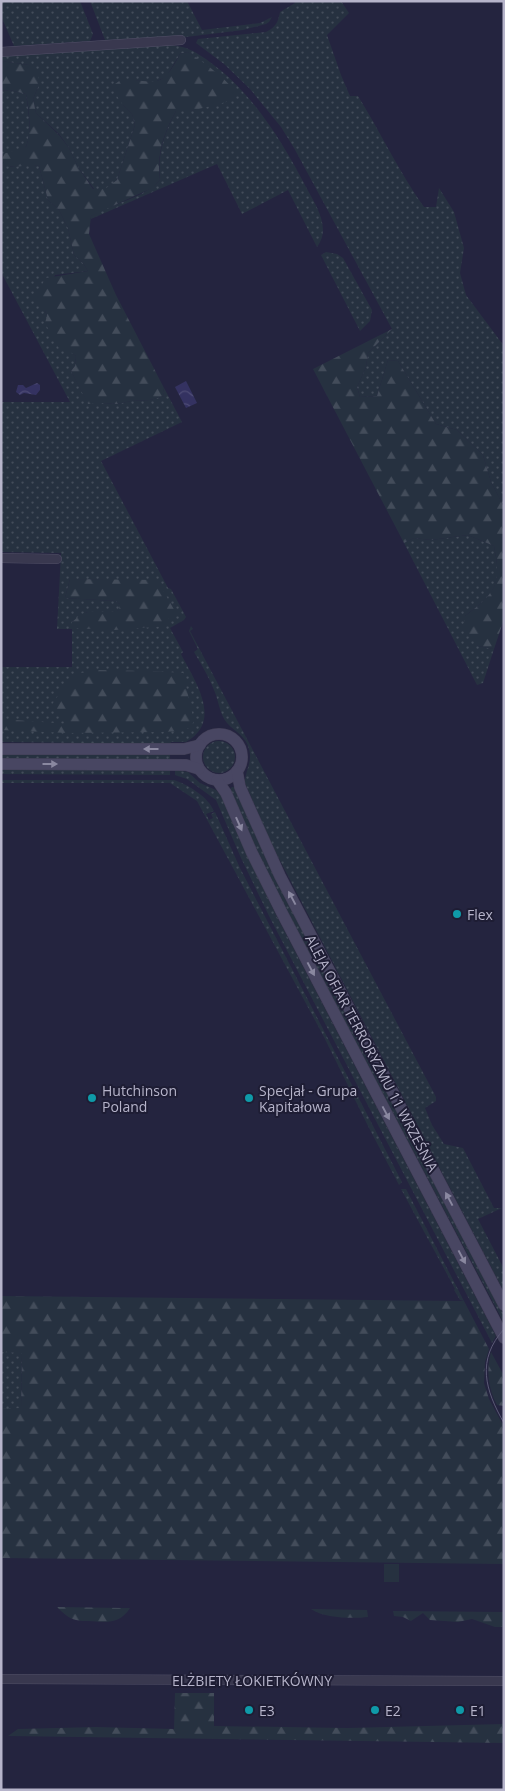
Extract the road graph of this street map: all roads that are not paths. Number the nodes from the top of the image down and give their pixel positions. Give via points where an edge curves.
1 (181, 40) dead end
2 (1, 52) edge
3 (1, 558) edge
4 (57, 559) dead end
5 (200, 745) junction
6 (1, 749) edge
7 (1, 764) edge
8 (199, 769) junction
9 (238, 771) junction
10 (217, 780) junction
11 (504, 1305) edge
12 (504, 1338) edge
13 (1, 1679) edge
14 (504, 1681) edge

1 - 2 street
3 - 4 street
5 -> 6 street via 184,749
5 - 8 street via 196,756
5 - 9 street via 211,736 229,736 241,750
7 -> 8 street via 186,765
8 - 10 street via 208,778
9 - 10 street via 225,780
11 -> 9 street, ALEJA OFIAR TERRORYZMU 11 WRZEŚNIA via 280,876 240,786
10 -> 12 street, ALEJA OFIAR TERRORYZMU 11 WRZEŚNIA via 282,913
13 - 14 street, ELŻBIETY ŁOKIETKÓWNY

